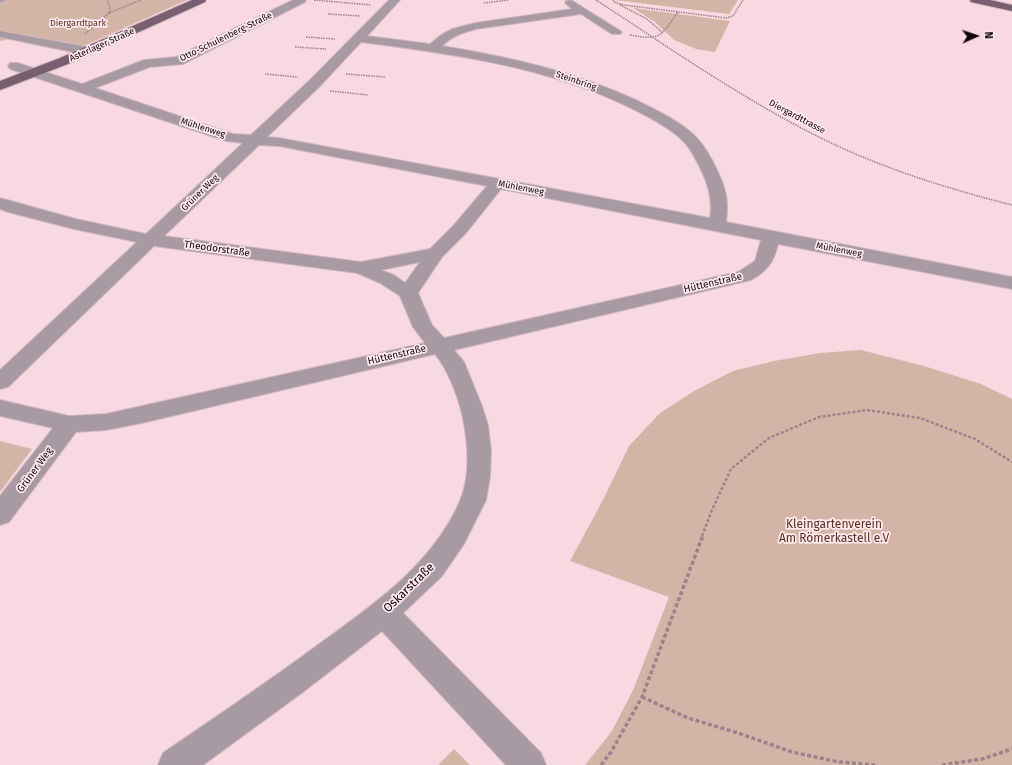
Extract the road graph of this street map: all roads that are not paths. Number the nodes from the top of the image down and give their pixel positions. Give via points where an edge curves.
1 (202, 0) edge
2 (300, 0) edge
3 (565, 0) edge
4 (975, 0) edge
5 (392, 3) edge
6 (1012, 8) edge
7 (582, 11) junction
8 (616, 32) road end
9 (0, 34) edge
10 (358, 39) junction
11 (433, 48) junction
12 (87, 51) junction
13 (14, 66) dead end
14 (36, 73) junction
15 (0, 86) edge
16 (82, 88) junction
17 (256, 140) junction
18 (497, 184) junction
19 (0, 203) edge
20 (717, 225) junction
21 (771, 237) junction
22 (151, 240) junction
23 (436, 253) junction
24 (361, 268) junction
25 (1012, 283) edge
26 (408, 293) junction
27 (439, 345) junction
28 (0, 382) edge
29 (0, 408) edge
30 (69, 424) junction
31 (0, 515) edge
32 (384, 613) junction
33 (175, 765) edge
34 (529, 765) edge

1 - 12 main road, Asterlager Straße
2 - 16 street, Otto-Schulenberg-Straße via 179,61 148,63
3 - 7 street
4 - 6 main road
5 - 10 street, Grüner Weg
7 - 8 street
7 - 11 street via 475,26 456,31
9 - 12 street
10 - 11 street, Steinbring
10 - 17 street, Grüner Weg
11 - 20 street, Steinbring via 545,70 599,89 656,116 679,131 694,145 706,163 717,186 720,205
12 - 14 main road, Asterlager Straße
13 - 14 street, Mühlenweg
14 - 15 main road, Asterlager Straße
14 - 16 street, Mühlenweg
16 - 17 street, Mühlenweg via 231,138
17 - 18 street, Mühlenweg via 279,142
17 - 22 street, Grüner Weg
18 - 20 street, Mühlenweg
18 - 23 street via 460,229
19 - 22 street, Theodorstraße via 74,224
20 - 21 street, Mühlenweg
21 - 25 street, Mühlenweg
21 - 27 street, Hüttenstraße via 765,260 758,269 744,276
22 - 24 street, Theodorstraße
22 - 28 street, Grüner Weg
23 - 24 street, Theodorstraße
23 - 26 street
24 - 26 street via 387,279
26 - 27 street, Oskarstraße via 423,327
27 - 30 street, Hüttenstraße via 142,415 106,422
27 - 32 street, Oskarstraße via 453,362 476,425 480,451 478,476 473,500 456,536 432,568
29 - 30 street, Hüttenstraße
30 - 31 street, Grüner Weg
32 - 33 street, Oskarstraße
32 - 34 street

